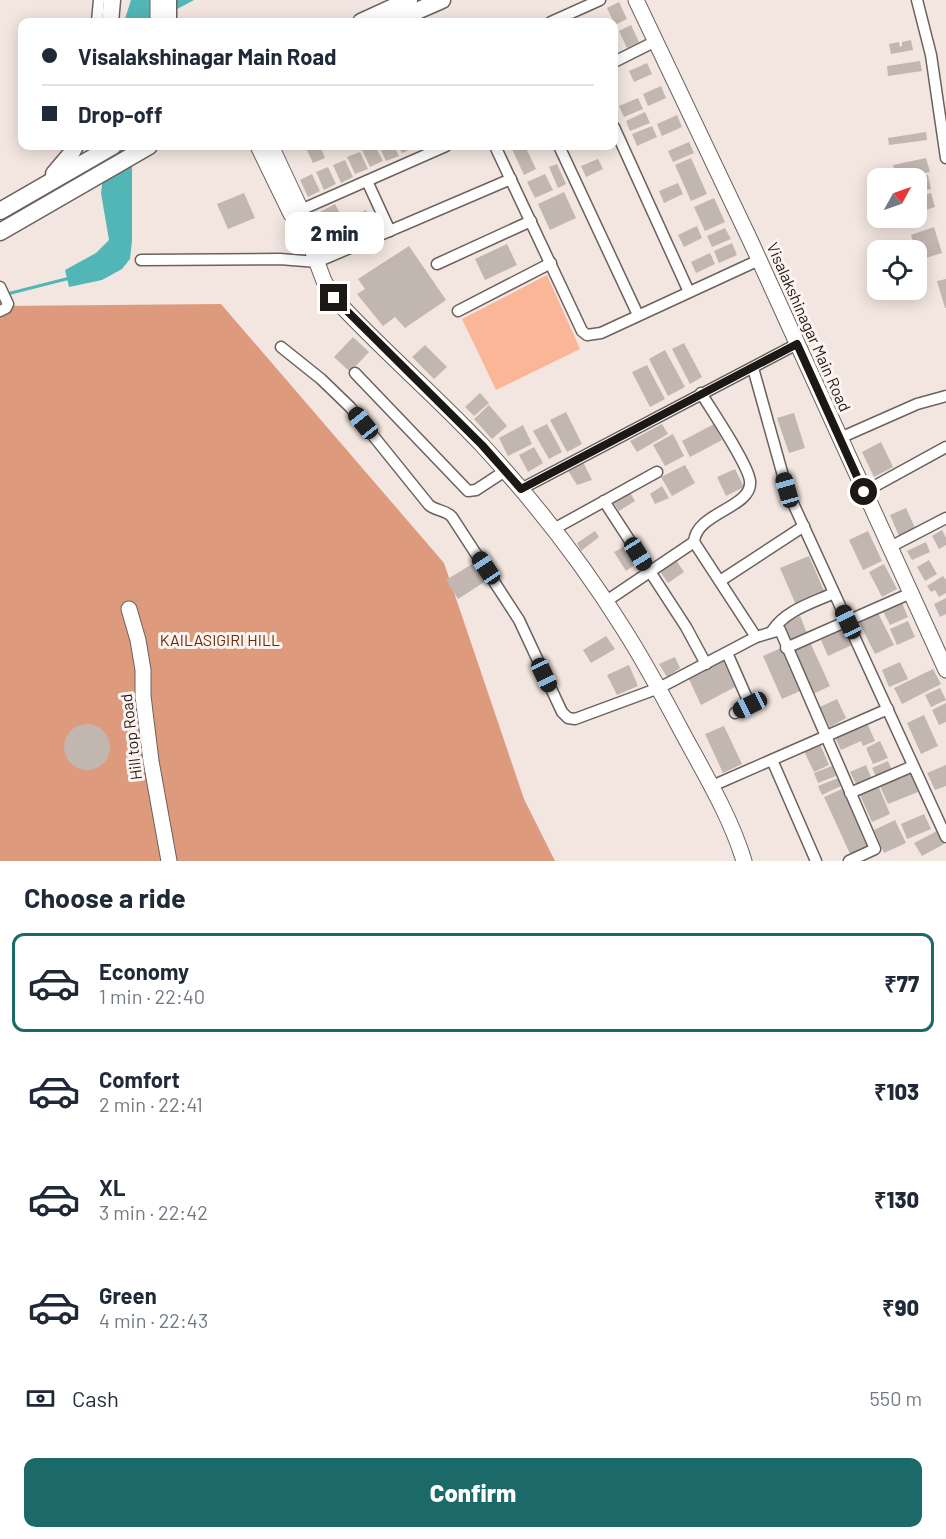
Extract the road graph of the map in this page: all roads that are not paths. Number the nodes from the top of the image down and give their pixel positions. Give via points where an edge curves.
1 (99, 0) edge
2 (112, 0) edge
3 (120, 0) edge
4 (158, 0) edge
5 (168, 0) edge
6 (175, 0) edge
7 (409, 0) edge
8 (442, 0) edge
9 (600, 0) edge
10 (636, 0) edge
11 (917, 0) edge
12 (97, 18) edge
13 (110, 18) edge
14 (118, 18) edge
15 (158, 18) edge
16 (172, 18) edge
17 (173, 18) edge
18 (370, 18) edge
19 (401, 18) edge
20 (560, 18) edge
21 (654, 42) junction
22 (618, 60) edge
23 (618, 136) edge
24 (72, 150) edge
25 (104, 150) edge
26 (141, 150) edge
27 (260, 150) edge
28 (277, 150) edge
29 (437, 150) edge
30 (497, 150) edge
31 (561, 150) edge
32 (946, 158) edge
33 (511, 179) junction
34 (367, 181) junction
35 (38, 189) junction
36 (0, 211) edge
37 (298, 216) junction
38 (531, 221) junction
39 (390, 231) junction
40 (0, 232) edge
41 (141, 260) dead end
42 (759, 260) junction
43 (317, 262) junction
44 (551, 263) junction
45 (437, 264) dead end
46 (3, 292) edge
47 (689, 292) junction
48 (0, 311) edge
49 (458, 311) dead end
50 (638, 315) junction
51 (797, 344) junction
52 (281, 347) dead end
53 (753, 368) junction
54 (355, 373) dead end
55 (701, 393) junction
56 (946, 396) edge
57 (840, 438) junction
58 (946, 447) edge
59 (505, 471) junction
60 (657, 472) dead end
61 (521, 489) junction
62 (864, 492) junction
63 (604, 501) junction
64 (946, 518) edge
65 (804, 526) junction
66 (552, 530) junction
67 (694, 542) junction
68 (890, 547) junction
69 (649, 572) junction
70 (720, 581) junction
71 (834, 593) junction
72 (911, 593) junction
73 (605, 602) junction
74 (129, 609) dead end
75 (848, 622) junction
76 (772, 631) junction
77 (756, 638) junction
78 (786, 648) junction
79 (726, 653) junction
80 (705, 664) junction
81 (946, 670) edge
82 (659, 688) junction
83 (888, 709) junction
84 (735, 713) dead end
85 (825, 737) junction
86 (772, 760) junction
87 (913, 766) junction
88 (712, 786) junction
89 (850, 793) junction
90 (941, 814) edge
91 (946, 837) edge
92 (169, 861) edge
93 (744, 861) edge
94 (816, 861) edge
95 (849, 861) edge

1 - 12 street
2 - 13 main road
3 - 14 street
4 - 15 street
5 - 16 main road
6 - 17 street
7 - 18 main road
8 - 19 main road
9 - 20 street
10 - 21 street, Visalakshinagar Main Road
11 - 32 street via 931,55
21 - 22 street
21 - 42 street, Visalakshinagar Main Road
23 - 47 street
24 - 35 main road via 59,170
25 - 35 main road
26 - 40 main road
27 - 37 street
28 - 37 street
29 - 34 street
30 - 33 street
31 - 50 street
33 - 38 street
33 - 39 street
34 - 37 street
34 - 39 street
35 - 36 main road
37 - 43 street
38 - 44 street
38 - 45 street
39 - 43 street
41 - 43 street
42 - 47 street
42 - 51 street, Visalakshinagar Main Road
43 - 59 street via 334,298
44 - 49 street
44 - 50 street via 587,335 601,333
46 - 48 street via 8,304
47 - 50 street
51 - 53 street
51 - 57 street, Visalakshinagar Main Road
52 - 82 street via 343,399 429,505 452,517 519,620 568,718 575,719
53 - 55 street
53 - 65 street via 787,490
54 - 59 street via 468,491
55 - 61 street
55 - 67 street via 744,466 750,489 702,524
56 - 57 street via 917,404
57 - 62 street, Visalakshinagar Main Road
58 - 62 street
59 - 61 street
60 - 63 street
61 - 66 street
62 - 68 street, Visalakshinagar Main Road
63 - 66 street
63 - 69 street
64 - 68 street
65 - 70 street
65 - 71 street
66 - 73 street
67 - 69 street
67 - 70 street
68 - 72 street, Visalakshinagar Main Road
69 - 73 street
69 - 80 street via 686,627
70 - 77 street
71 - 75 street
71 - 76 street via 786,615
72 - 75 street
72 - 81 street, Visalakshinagar Main Road
73 - 82 street
74 - 92 street, Hill top Road via 138,640 150,751
75 - 78 street
75 - 83 street
76 - 77 street
76 - 78 street via 780,630
77 - 79 street
78 - 85 street
79 - 80 street
79 - 84 street via 750,705
80 - 82 street
82 - 88 street
83 - 85 street
83 - 87 street
85 - 86 street
85 - 89 street
86 - 88 street
86 - 94 street
87 - 89 street
87 - 90 street
88 - 93 street
89 - 95 street via 875,849
90 - 91 street

